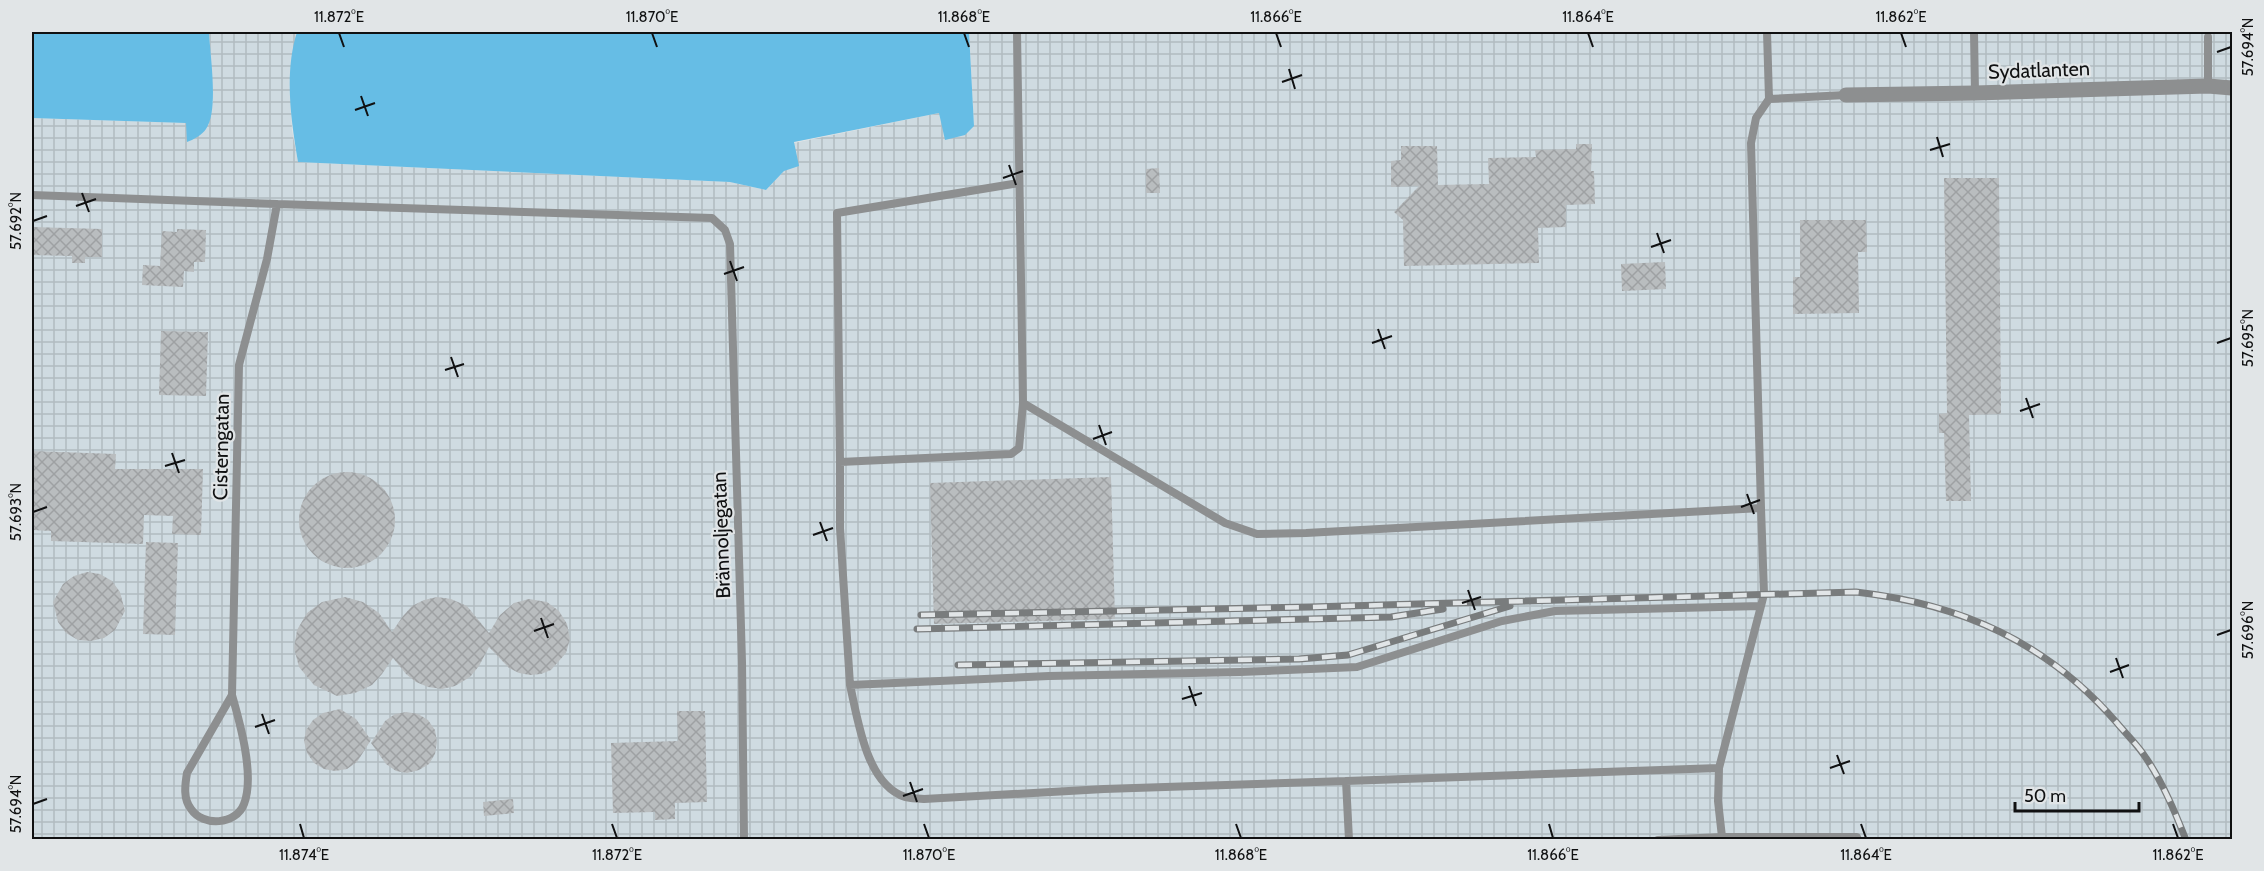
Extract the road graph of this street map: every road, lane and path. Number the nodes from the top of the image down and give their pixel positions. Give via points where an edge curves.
1 (1017, 32) edge
2 (1767, 32) edge
3 (1974, 32) edge
4 (2208, 37) dead end
5 (2208, 86) junction
6 (2232, 88) edge
7 (1975, 93) junction
8 (1846, 95) joint
9 (1769, 99) junction
10 (1019, 183) junction
11 (32, 195) edge
12 (277, 204) junction
13 (1023, 403) junction
14 (840, 462) junction
15 (1761, 508) junction
16 (1761, 606) junction
17 (850, 685) junction
18 (232, 695) junction
19 (1719, 768) junction
20 (1347, 781) junction
21 (1722, 837) junction
22 (744, 840) edge
23 (1349, 840) edge
24 (1658, 840) edge
25 (1858, 840) edge

1 - 10 lane
2 - 9 lane
3 - 7 lane
4 - 5 lane
5 - 6 street, Sydatlanten
5 - 7 street, Sydatlanten
7 - 8 street, Sydatlanten
8 - 9 lane
9 - 15 lane via 1756,118 1751,143
10 - 13 lane
10 - 14 lane via 837,213
11 - 12 lane
12 - 18 lane, Cisterngatan via 239,364
12 - 22 lane, Brännoljegatan via 712,218 726,230 730,244
13 - 14 lane via 1019,448 1011,454
13 - 15 lane via 1225,524 1257,534
14 - 17 lane
15 - 16 lane
16 - 17 lane via 1555,611 1502,621 1357,667
16 - 19 lane
17 - 20 lane via 872,766 891,788 905,797
18 - 18 lane, Cisterngatan via 185,783 191,809 208,820 230,818 244,804 248,782 242,731
19 - 20 lane
19 - 21 lane
20 - 23 lane
21 - 24 lane
21 - 25 lane

